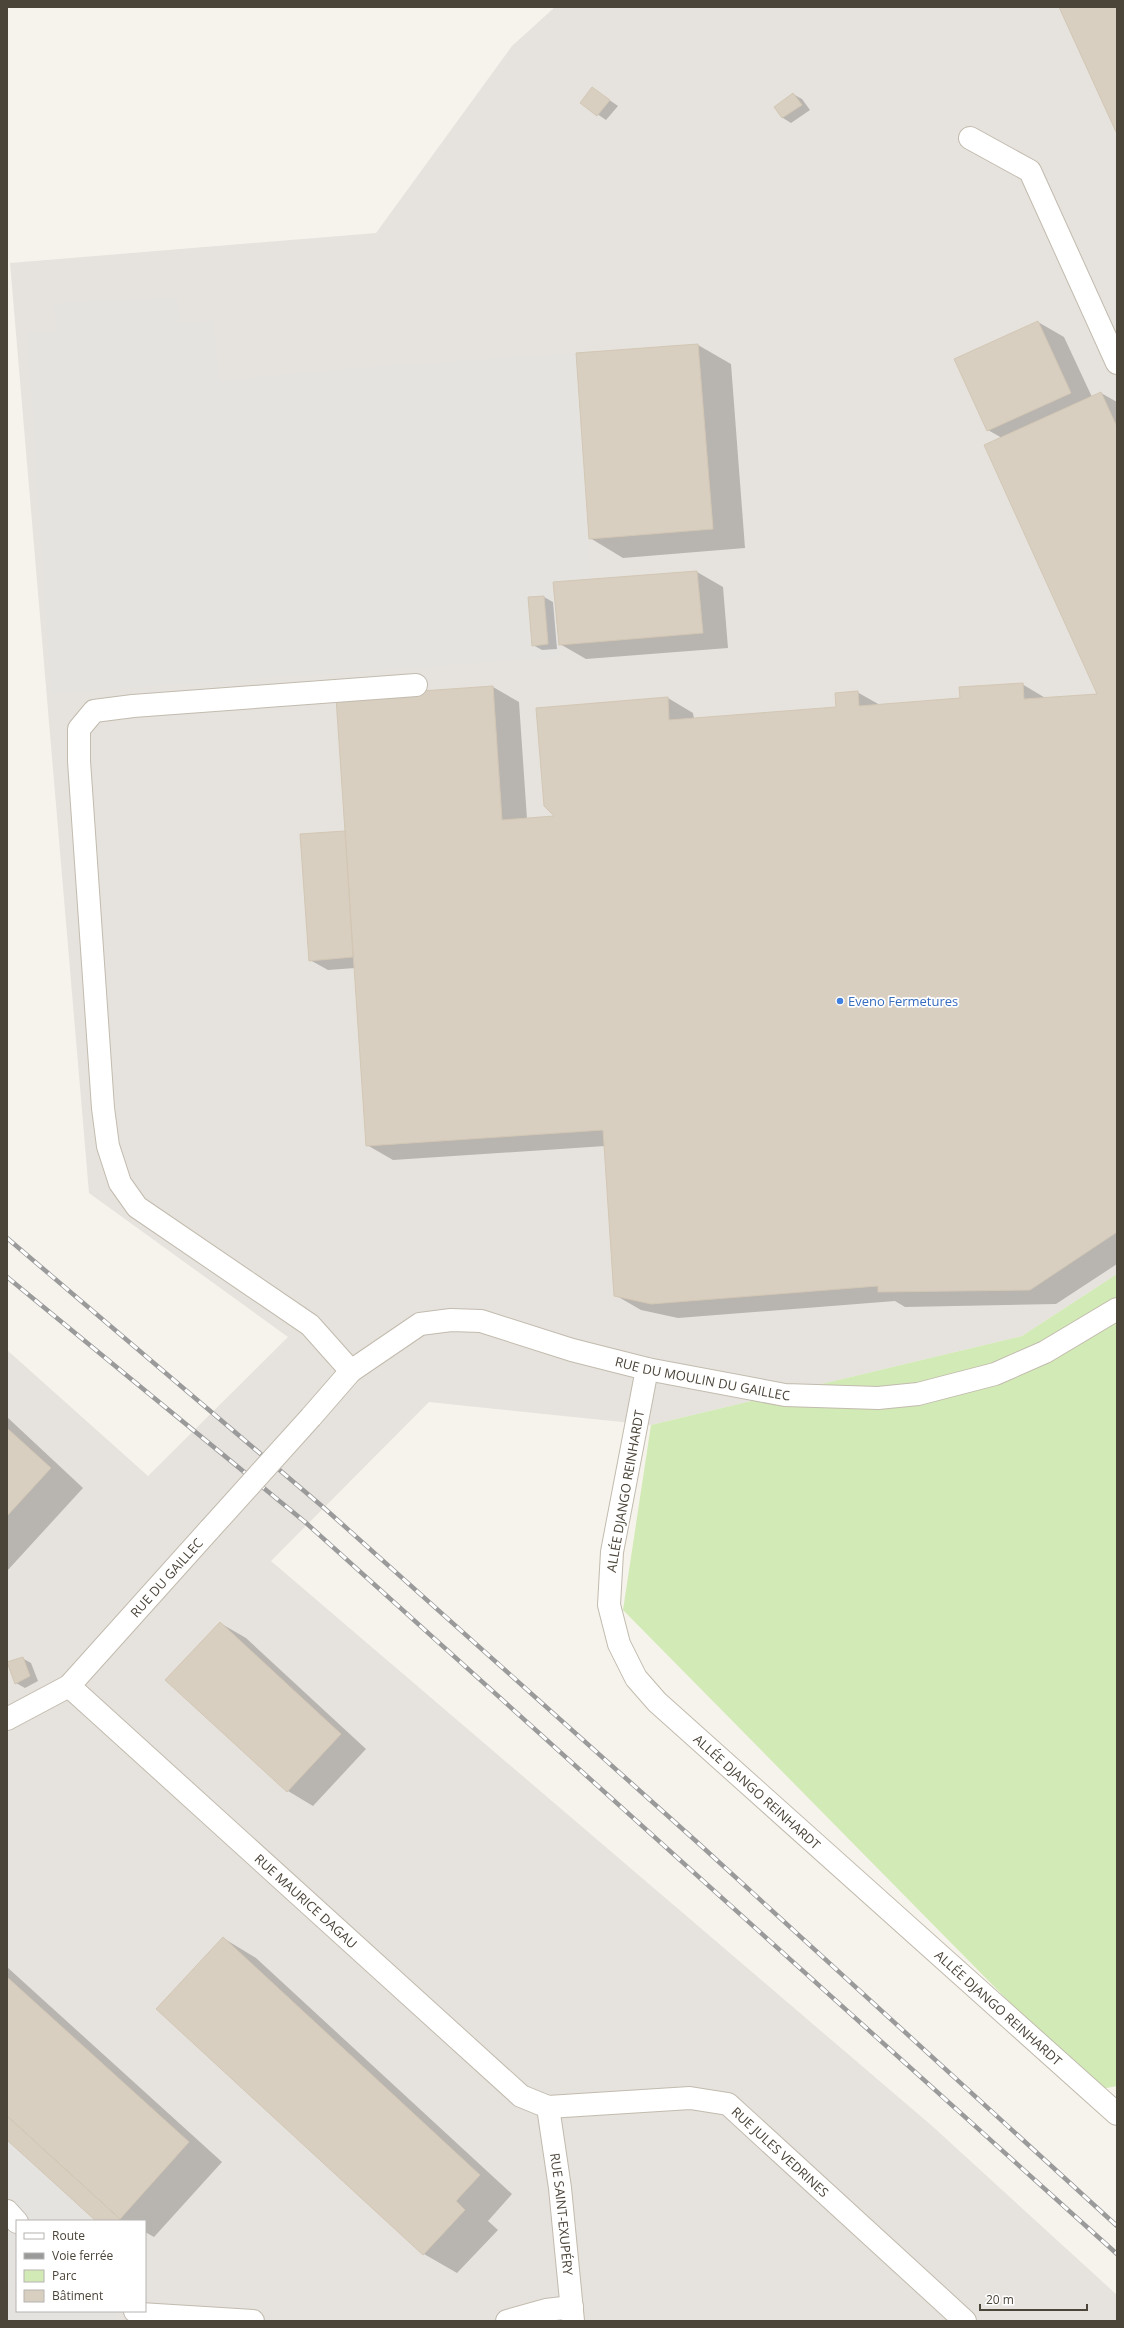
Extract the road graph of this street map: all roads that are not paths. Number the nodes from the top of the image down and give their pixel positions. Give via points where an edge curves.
1 (970, 138) dead end
2 (1117, 363) edge
3 (416, 685) dead end
4 (1117, 1309) edge
5 (647, 1369) junction
6 (351, 1371) junction
7 (311, 1417) joint
8 (69, 1686) junction
9 (7, 1719) edge
10 (548, 2108) junction
11 (1117, 2114) edge
12 (7, 2211) edge
13 (16, 2221) edge
14 (137, 2312) edge
15 (572, 2314) edge
16 (253, 2321) edge
17 (507, 2321) edge
18 (965, 2321) edge

1 - 2 street via 1030,172
3 - 6 street via 94,711 79,729 79,761 103,1108 108,1146 120,1183 137,1207 310,1325
4 - 5 street, RUE DU MOULIN DU GAILLEC via 1045,1352 995,1374 918,1394 878,1398 785,1395
5 - 6 street, RUE DU MOULIN DU GAILLEC via 572,1350 480,1321 451,1320 420,1324
5 - 11 street, ALLÉE DJANGO REINHARDT via 612,1552 609,1605 620,1644 636,1678 657,1702
6 - 7 street, RUE DU MOULIN DU GAILLEC
7 - 8 street, RUE DU GAILLEC, bridge
8 - 9 street, RUE DU GAILLEC
8 - 10 street, RUE MAURICE DAGAU via 521,2096
10 - 15 street, RUE SAINT-EXUPÉRY via 560,2188
10 - 18 street, RUE JULES VEDRINES via 690,2098 728,2104
12 - 13 street
14 - 16 street
15 - 17 street via 546,2310

